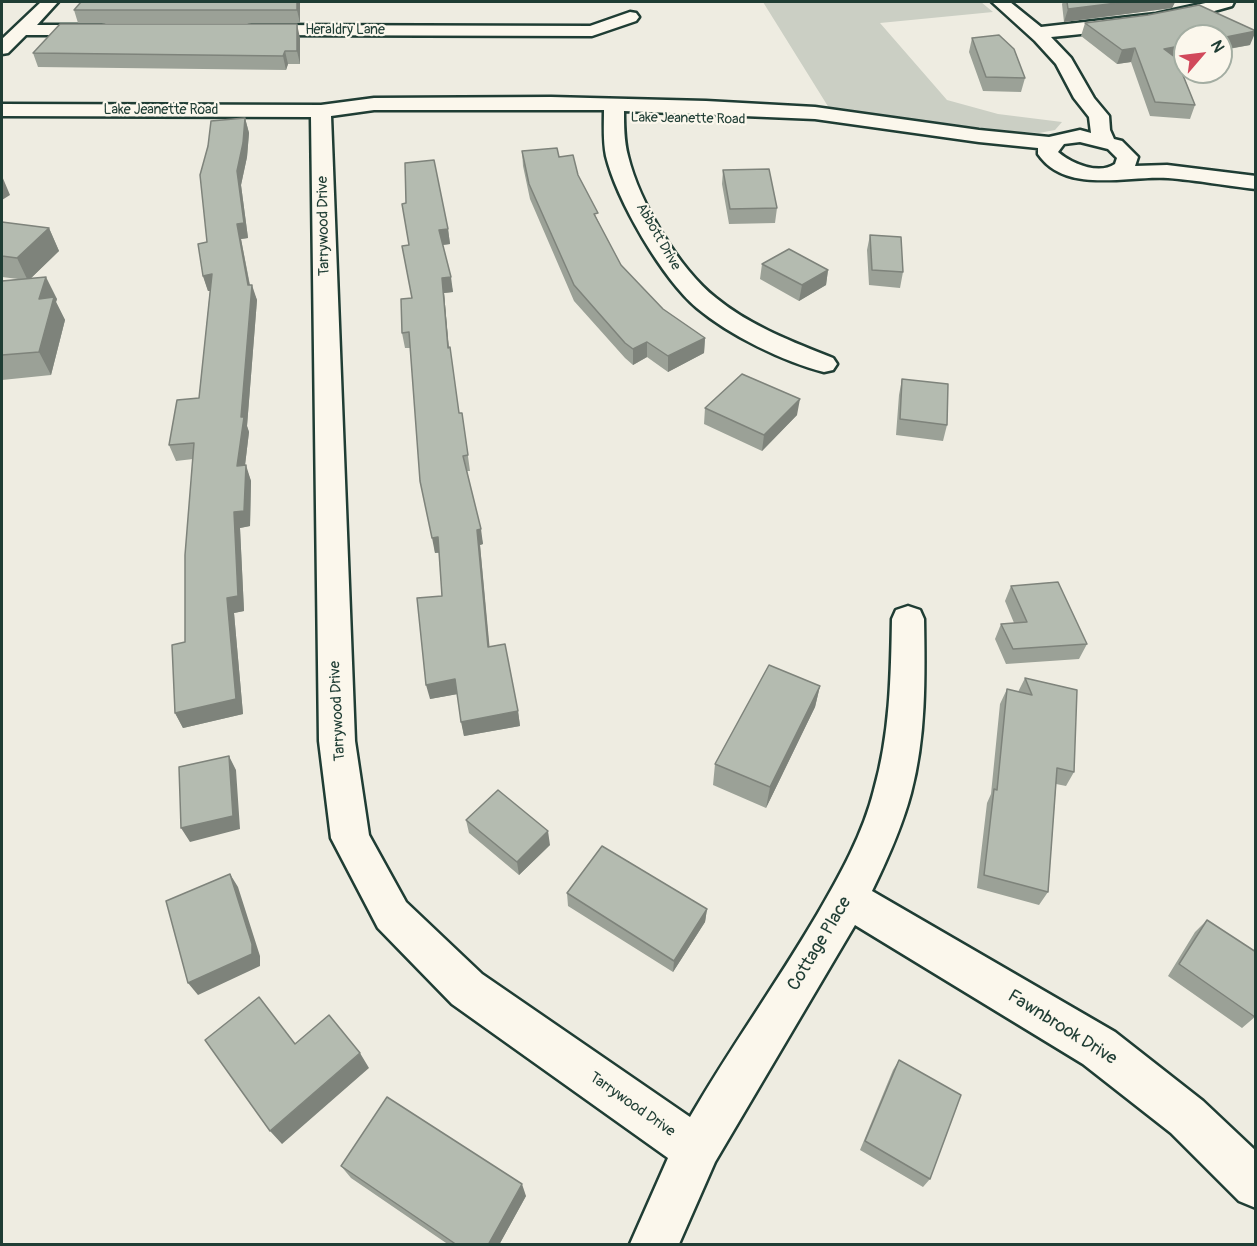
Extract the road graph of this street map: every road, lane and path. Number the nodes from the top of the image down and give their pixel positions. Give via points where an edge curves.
1 (50, 2) edge
2 (1000, 2) edge
3 (1226, 2) edge
4 (630, 18) dead end
5 (22, 30) junction
6 (117, 30) edge
7 (236, 30) edge
8 (1036, 33) junction
9 (2, 49) edge
10 (1089, 107) junction
11 (2, 110) edge
12 (321, 111) junction
13 (614, 112) junction
14 (1057, 146) junction
15 (1114, 146) junction
16 (1256, 172) edge
17 (1114, 173) junction
18 (1256, 183) edge
19 (824, 363) dead end
20 (908, 619) dead end
21 (848, 898) junction
22 (697, 1150) junction
23 (1256, 1184) edge
24 (654, 1245) edge

1 - 5 street
2 - 8 street
3 - 8 street via 1154,19
4 - 7 street, Heraldry Lane via 591,31
5 - 6 street
5 - 9 street
8 - 10 street via 1062,60
10 - 14 street via 1079,112 1075,129
10 - 15 street via 1099,116 1100,130
11 - 12 street, Lake Jeanette Road
12 - 13 street, Lake Jeanette Road via 371,118
12 - 22 street, Tarrywood Drive via 338,741 350,838 392,915 467,989
13 - 14 street, Lake Jeanette Road via 830,127 987,146
13 - 19 street, Abbott Drive via 618,159 657,242 679,274 706,302 740,326
14 - 15 street
14 - 17 street via 1073,171
15 - 16 street via 1165,160
15 - 17 street via 1128,157 1123,169
17 - 18 street via 1151,170
20 - 21 street, Cottage Place via 908,694 902,752 885,816
21 - 22 street, Cottage Place
21 - 23 street, Fawnbrook Drive via 1099,1048 1187,1117
22 - 24 street, Cottage Place

